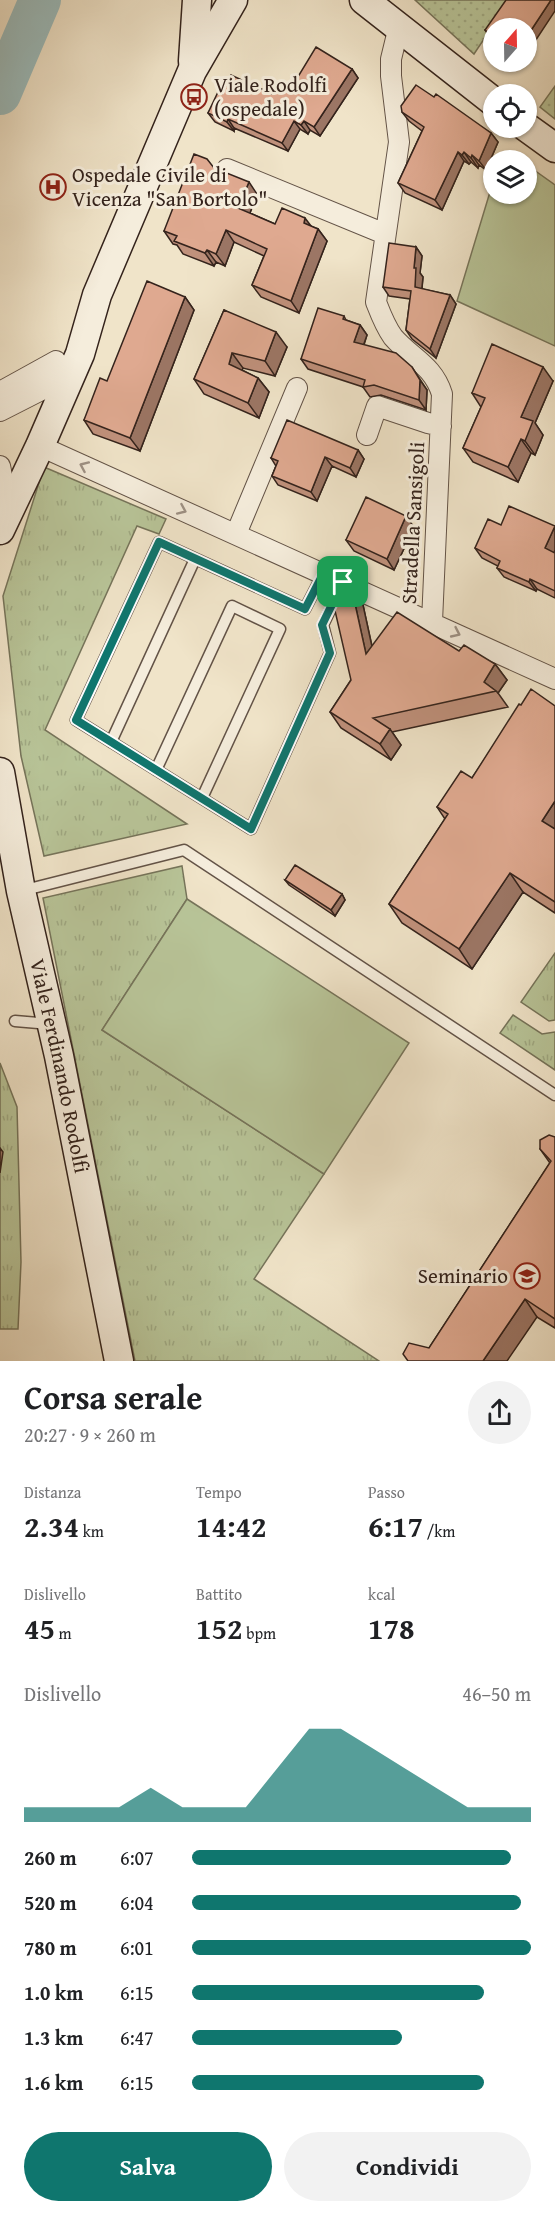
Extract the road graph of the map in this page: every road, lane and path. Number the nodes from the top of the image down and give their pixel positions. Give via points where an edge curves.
1 (197, 0) edge
2 (233, 0) edge
3 (365, 0) edge
4 (399, 26) junction
5 (192, 71) junction
6 (483, 93) edge
7 (537, 135) edge
8 (555, 148) edge
9 (227, 169) dead end
10 (385, 234) junction
11 (68, 357) junction
12 (297, 388) dead end
13 (45, 389) junction
14 (0, 392) edge
15 (0, 411) edge
16 (441, 426) junction
17 (367, 435) dead end
18 (40, 446) junction
19 (1, 479) edge
20 (1, 527) edge
21 (236, 534) junction
22 (195, 559) junction
23 (323, 574) junction
24 (343, 582) junction
25 (432, 622) junction
26 (555, 679) edge
27 (111, 742) junction
28 (156, 770) junction
29 (0, 772) edge
30 (202, 798) junction
31 (21, 891) junction
32 (15, 1021) dead end
33 (52, 1024) junction
34 (555, 1095) edge
35 (119, 1361) edge

1 - 5 main road
2 - 5 main road
3 - 4 main road
4 - 6 main road
4 - 10 street, Stradella Sansigoli via 391,76 399,141
5 - 11 main road via 97,295 75,323
7 - 8 main road
9 - 10 street
10 - 16 street, Stradella Sansigoli via 376,302 394,338 437,378 442,394
11 - 13 main road
11 - 14 street
11 - 18 main road
12 - 21 street
13 - 15 street
13 - 19 main road
16 - 17 street, Stradella Sansigoli via 377,406
16 - 25 street, Stradella Sansigoli
18 - 20 main road
18 - 21 street
19 - 20 street
21 - 23 street
22 - 23 lane via 305,609
22 - 27 lane
22 - 27 lane via 159,542 76,720
23 - 24 street
24 - 25 street
24 - 30 lane via 322,625 330,653 251,829
25 -> 26 street
27 - 28 lane
28 - 30 lane
28 - 30 lane via 232,606 280,628
29 - 31 main road, Viale Ferdinando Rodolfi
31 - 33 main road, Viale Ferdinando Rodolfi
31 - 34 lane via 184,849
32 - 33 lane
33 - 35 main road, Viale Ferdinando Rodolfi

